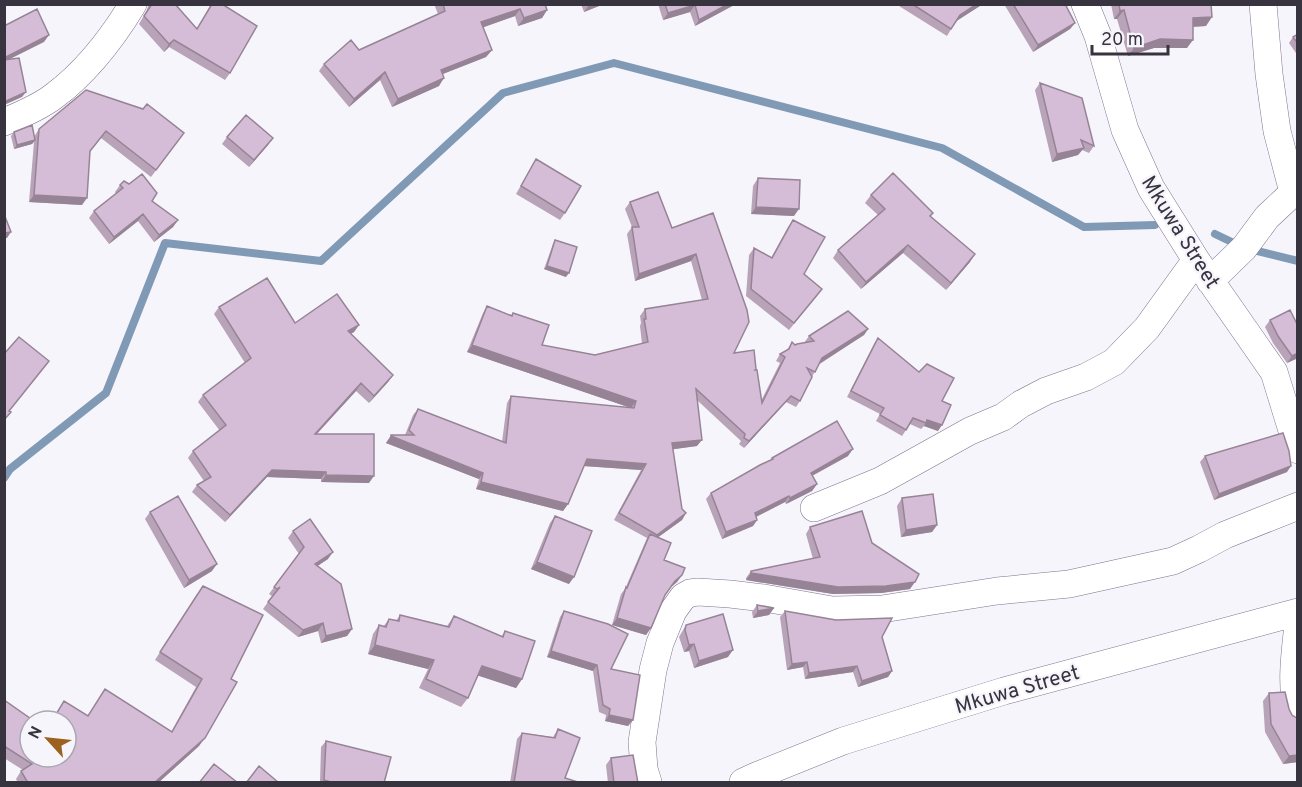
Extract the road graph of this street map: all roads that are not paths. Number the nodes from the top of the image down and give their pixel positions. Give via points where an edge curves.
1 (133, 4) edge
2 (1085, 4) edge
3 (1263, 4) edge
4 (4, 122) edge
5 (1295, 190) edge
6 (1203, 270) junction
7 (1298, 450) edge
8 (1298, 506) edge
9 (814, 508) dead end
10 (1298, 612) edge
11 (1298, 625) edge
12 (1298, 713) edge
13 (648, 783) edge
14 (743, 783) edge

1 - 4 street via 80,74 53,97
2 - 6 street, Mkuwa Street via 1125,130 1150,188
3 - 5 street via 1277,130
5 - 6 street via 1267,217 1244,248
6 - 7 street, Mkuwa Street via 1274,372
6 - 9 street via 1104,369 1046,391 880,481
8 - 13 street via 1173,561 1069,584 882,609 832,610 764,598 690,593 673,611 653,670 642,742
10 - 14 street, Mkuwa Street via 1004,691 843,741
11 - 12 street via 1294,666

